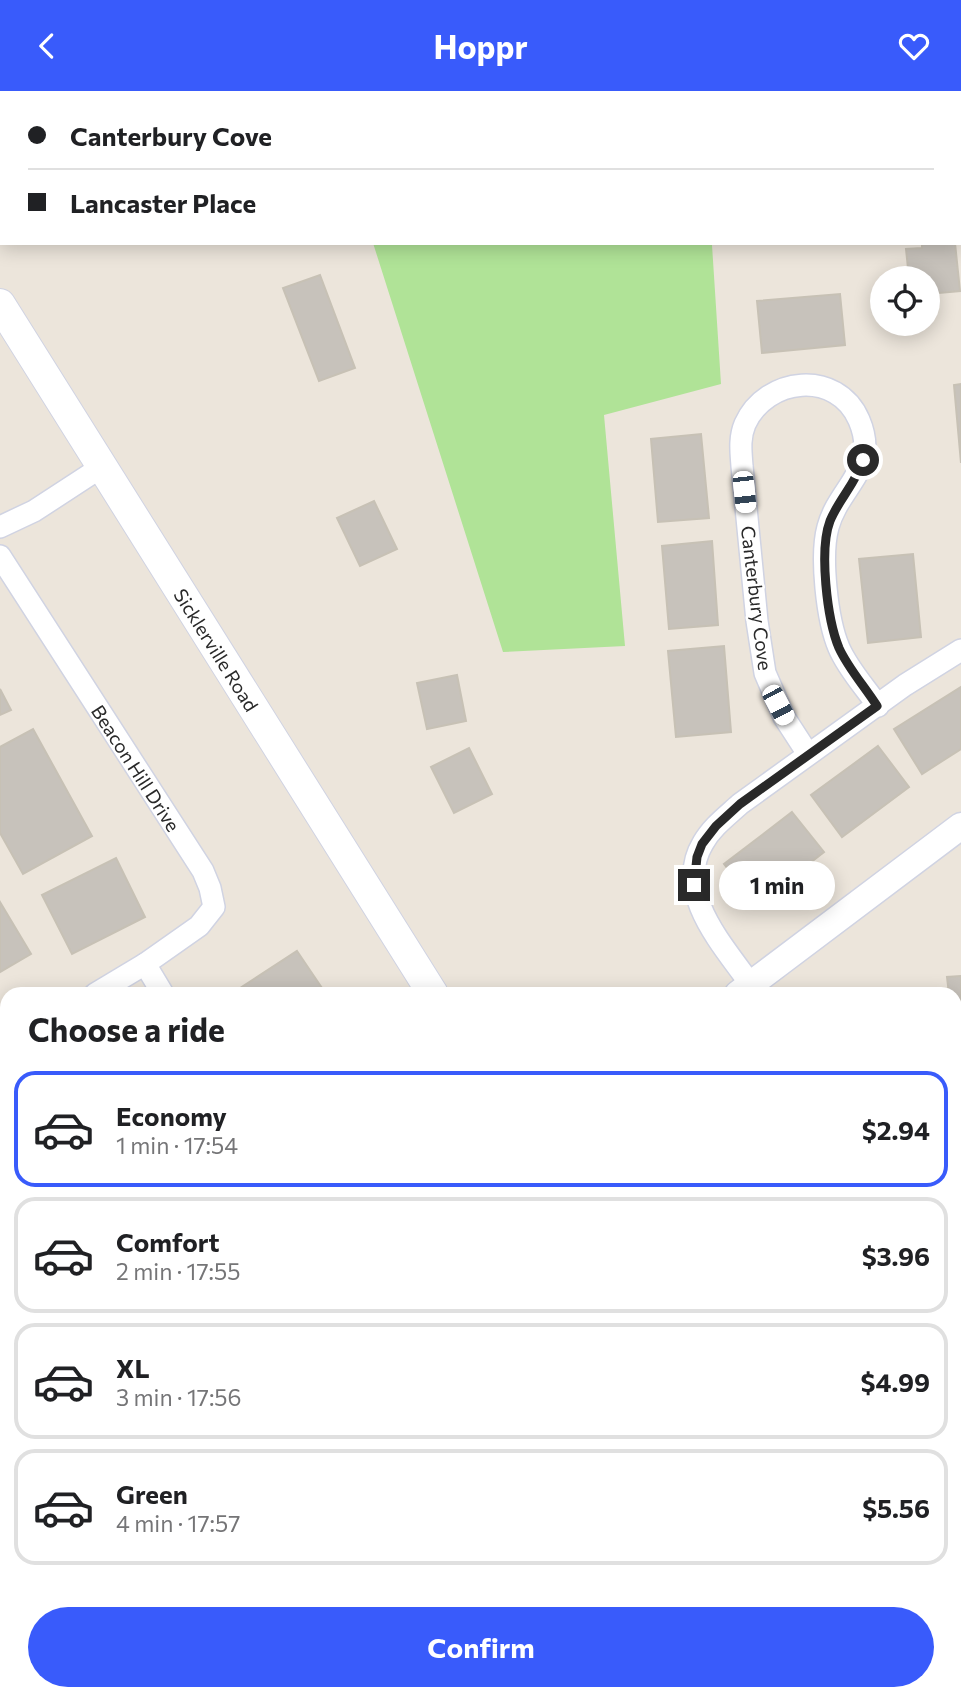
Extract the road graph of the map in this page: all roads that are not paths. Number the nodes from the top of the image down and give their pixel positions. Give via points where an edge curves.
1 (0, 304) edge
2 (103, 466) junction
3 (0, 527) edge
4 (0, 556) edge
5 (961, 650) edge
6 (877, 706) junction
7 (808, 754) junction
8 (961, 826) edge
9 (145, 964) junction
10 (107, 987) edge
11 (159, 987) edge
12 (429, 987) edge
13 (743, 987) edge
14 (749, 987) edge

1 - 2 main road, Sicklerville Road
2 - 3 street via 34,511
2 - 12 main road, Sicklerville Road
4 - 9 street, Beacon Hill Drive via 210,888 214,907 199,926
5 - 6 street
6 - 7 street
6 - 7 street, Canterbury Cove via 845,660 832,629 825,563 831,517 863,460 863,434 852,408 829,389 802,385 778,390 759,403 745,423 741,466 765,673 781,711
7 - 13 street via 716,826 697,857 696,898
8 - 14 street
9 - 10 street, Beacon Hill Drive
9 - 11 street

